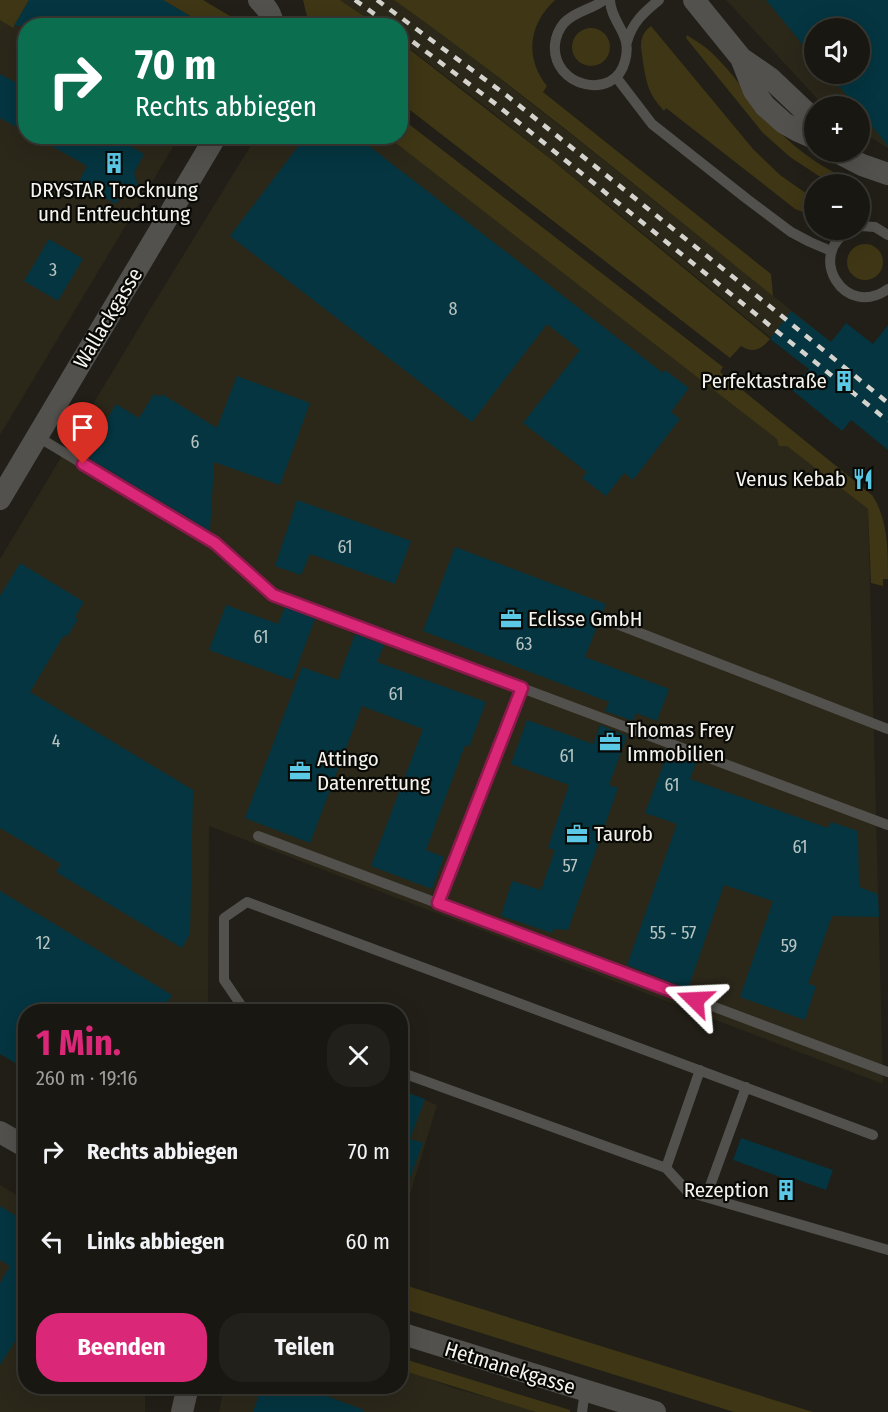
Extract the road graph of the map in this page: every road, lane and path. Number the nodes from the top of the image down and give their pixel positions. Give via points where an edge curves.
1 (259, 0) edge
2 (604, 0) edge
3 (610, 0) edge
4 (659, 0) edge
5 (694, 0) edge
6 (272, 18) edge
7 (627, 42) junction
8 (741, 58) junction
9 (616, 77) junction
10 (804, 110) edge
11 (804, 134) edge
12 (211, 144) edge
13 (856, 162) edge
14 (888, 174) edge
15 (870, 227) edge
16 (888, 235) edge
17 (837, 240) edge
18 (831, 251) junction
19 (888, 289) edge
20 (38, 437) junction
21 (0, 499) edge
22 (609, 621) dead end
23 (522, 688) junction
24 (888, 729) edge
25 (888, 825) edge
26 (258, 836) dead end
27 (438, 903) junction
28 (240, 1004) edge
29 (700, 1070) junction
30 (888, 1072) edge
31 (408, 1075) edge
32 (746, 1087) junction
33 (0, 1132) edge
34 (873, 1135) dead end
35 (18, 1142) edge
36 (666, 1168) junction
37 (706, 1197) junction
38 (888, 1250) edge
39 (408, 1336) edge
40 (186, 1394) edge
41 (584, 1402) edge
42 (182, 1412) edge
43 (655, 1412) edge

1 - 6 street
2 - 9 lane via 564,24 556,39 556,57 561,69 581,83 598,85
3 - 7 lane via 612,13
4 - 7 lane via 638,19
5 - 8 street
7 - 9 lane via 626,60
8 - 10 street via 775,82
8 - 11 street via 751,85 765,106
9 - 18 lane via 652,124 791,232
12 - 20 street, Wallackgasse
13 - 14 street
15 - 16 lane
17 - 18 lane
18 - 19 lane via 833,277 847,292 866,297
20 - 21 street, Wallackgasse
20 - 23 lane via 215,543 273,595
22 - 24 lane
23 - 25 lane
23 - 27 lane
26 - 27 lane
27 - 30 lane
28 - 29 lane via 224,980 224,918 248,902
29 - 32 lane
29 - 36 lane
31 - 36 lane
32 - 34 lane
32 - 37 lane
33 - 35 street
36 - 37 lane via 688,1192
37 - 38 lane
39 - 41 street, Hetmanekgasse
40 - 42 street
41 - 43 street, Hetmanekgasse

